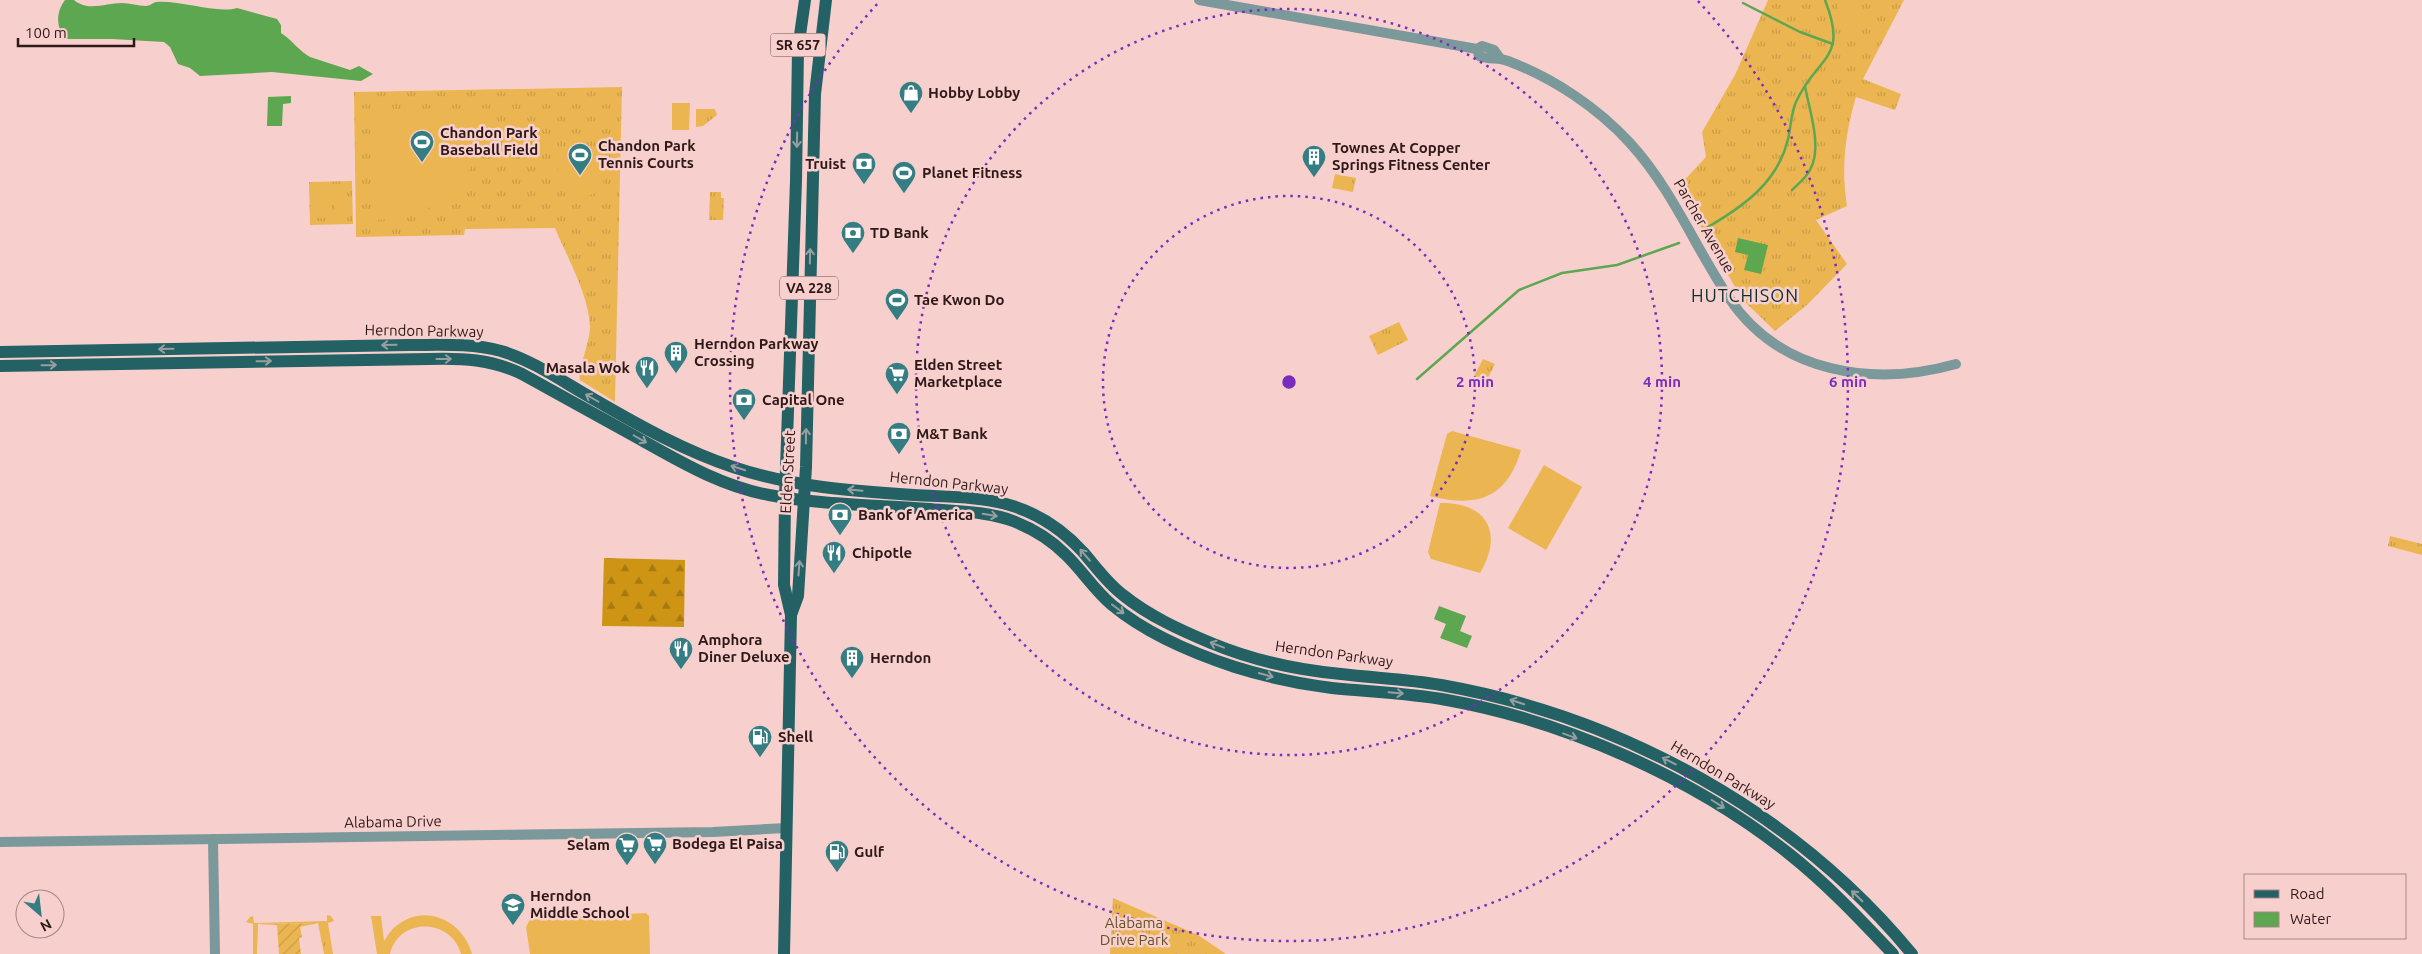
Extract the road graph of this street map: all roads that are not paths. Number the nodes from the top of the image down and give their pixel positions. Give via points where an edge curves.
1 (804, 0) edge
2 (826, 0) edge
3 (1199, 0) edge
4 (798, 91) joint
5 (815, 92) joint
6 (0, 352) edge
7 (1956, 364) dead end
8 (0, 366) edge
9 (785, 481) junction
10 (804, 484) junction
11 (785, 497) junction
12 (802, 500) junction
13 (791, 615) junction
14 (786, 828) junction
15 (213, 839) junction
16 (0, 842) edge
17 (215, 954) edge
18 (784, 954) edge
19 (1893, 954) edge
20 (1912, 954) edge

1 - 4 main road, Elden Street / SR 657 via 798,49
2 - 5 main road, Elden Street / SR 657
3 - 7 street, Parcher Avenue via 1494,50 1499,57 1564,89 1630,143 1663,184 1730,299 1744,318 1774,343 1818,366 1851,373 1900,375
4 -> 9 main road, Elden Street / VA 228
10 -> 5 main road, Elden Street / VA 228
9 -> 6 main road, Herndon Parkway via 738,469 690,450 538,367 508,353 476,346
8 -> 11 main road, Herndon Parkway via 429,358 479,360 522,374 712,478 750,491
9 - 10 main road, Herndon Parkway
9 - 11 main road, Elden Street / VA 228
10 - 12 main road, Elden Street
20 -> 10 main road, Herndon Parkway via 1844,883 1766,819 1694,774 1617,738 1492,695 1424,682 1305,669 1213,644 1134,603 1112,585 1065,534 1043,519 1016,507 975,499
11 - 12 main road, Herndon Parkway
11 - 13 main road, Elden Street via 784,585
13 -> 12 main road, Elden Street via 798,596
12 -> 19 main road, Herndon Parkway via 969,512 1009,520 1034,532 1065,554 1102,596 1135,621 1170,641 1221,662 1306,684 1411,695 1476,706 1529,721 1617,753 1686,786 1758,830 1820,879
13 - 14 main road, Elden Street
14 - 15 street, Alabama Drive via 713,832
14 - 18 main road, Elden Street
15 - 16 street, Alabama Drive
15 - 17 street

